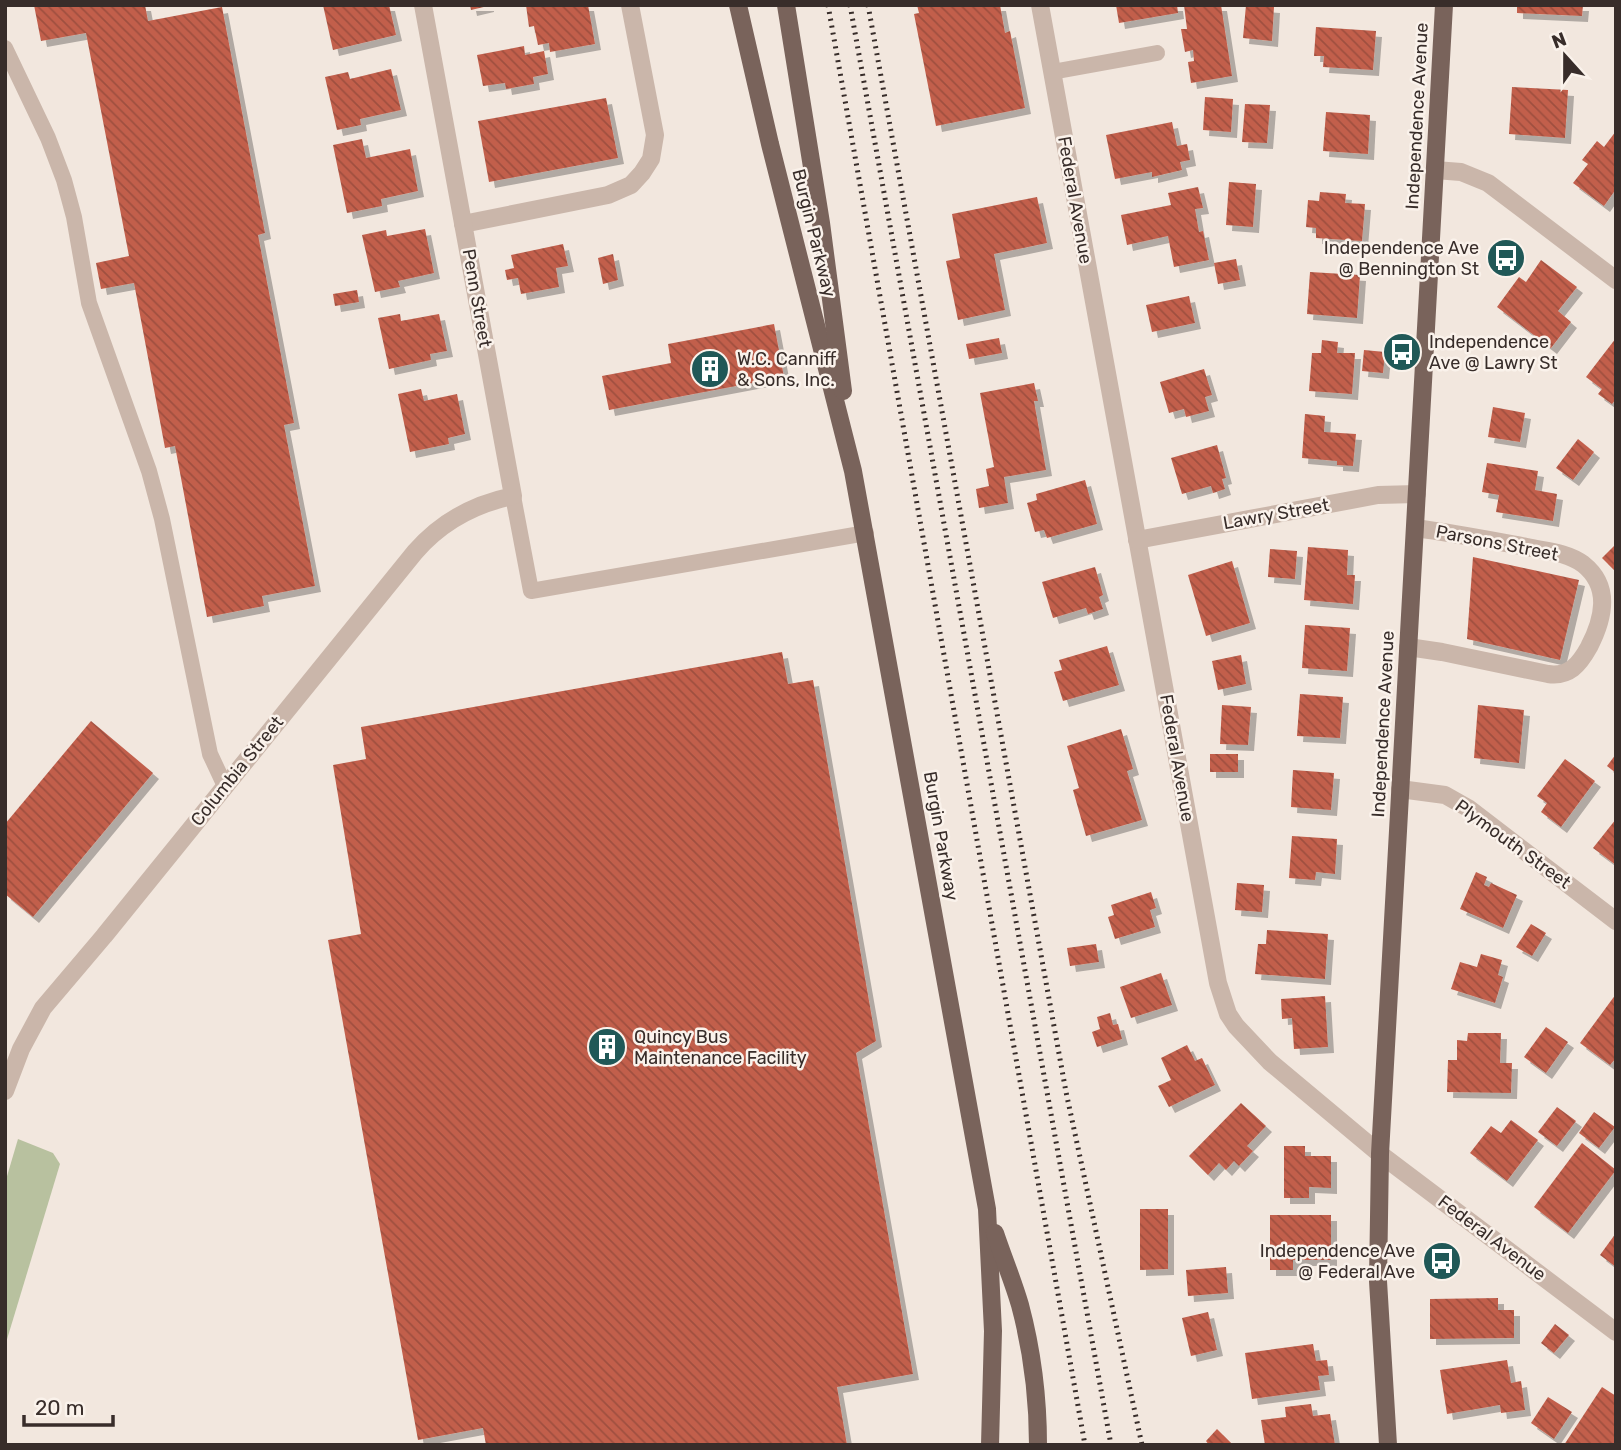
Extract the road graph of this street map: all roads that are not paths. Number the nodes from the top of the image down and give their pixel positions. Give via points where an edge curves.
1 (423, 5) edge
2 (630, 5) edge
3 (738, 5) edge
4 (786, 5) edge
5 (1040, 5) edge
6 (1444, 5) edge
7 (5, 48) edge
8 (1157, 52) dead end
9 (1052, 72) junction
10 (1435, 170) junction
11 (463, 224) junction
12 (1616, 280) edge
13 (853, 471) junction
14 (1417, 494) junction
15 (513, 496) junction
16 (1415, 528) junction
17 (866, 533) junction
18 (1137, 540) junction
19 (1408, 647) junction
20 (225, 786) junction
21 (1400, 789) junction
22 (1616, 921) edge
23 (5, 1091) edge
24 (1380, 1154) junction
25 (987, 1209) junction
26 (1616, 1332) edge
27 (990, 1445) edge
28 (1038, 1445) edge
29 (1388, 1445) edge

1 - 11 street, Penn Street
2 - 11 street via 655,135 642,173 631,185 608,195
3 - 13 main road, Burgin Parkway
4 - 13 main road, Burgin Parkway via 821,223
5 - 9 street, Federal Avenue
6 - 10 main road, Independence Avenue
7 - 20 lane via 48,138 66,189 89,303 156,494 210,754
8 - 9 lane
9 - 18 street, Federal Avenue
10 - 12 street via 1461,172 1488,183
10 - 14 main road, Independence Avenue
11 - 15 street, Penn Street
13 - 17 main road, Burgin Parkway
14 - 16 main road, Independence Avenue
14 - 18 street, Lawry Street via 1378,495
15 - 17 lane, Penn Street via 531,591
15 - 20 street, Columbia Street via 472,508 428,537
16 - 19 main road, Independence Avenue
16 - 19 street, Parsons Street via 1566,556 1591,572 1601,590 1603,609 1582,659 1563,675
17 - 25 main road, Burgin Parkway
18 - 24 street, Federal Avenue via 1222,998 1236,1026 1258,1051
19 - 21 main road, Independence Avenue
20 - 23 street, Columbia Street via 43,1008
21 - 22 street, Plymouth Street via 1445,795 1468,808
21 - 24 main road, Independence Avenue
24 - 26 street, Federal Avenue
24 - 29 main road, Independence Avenue via 1378,1281
25 - 27 main road, Burgin Parkway via 993,1331
25 - 28 main road, Burgin Parkway via 1020,1306 1032,1366

